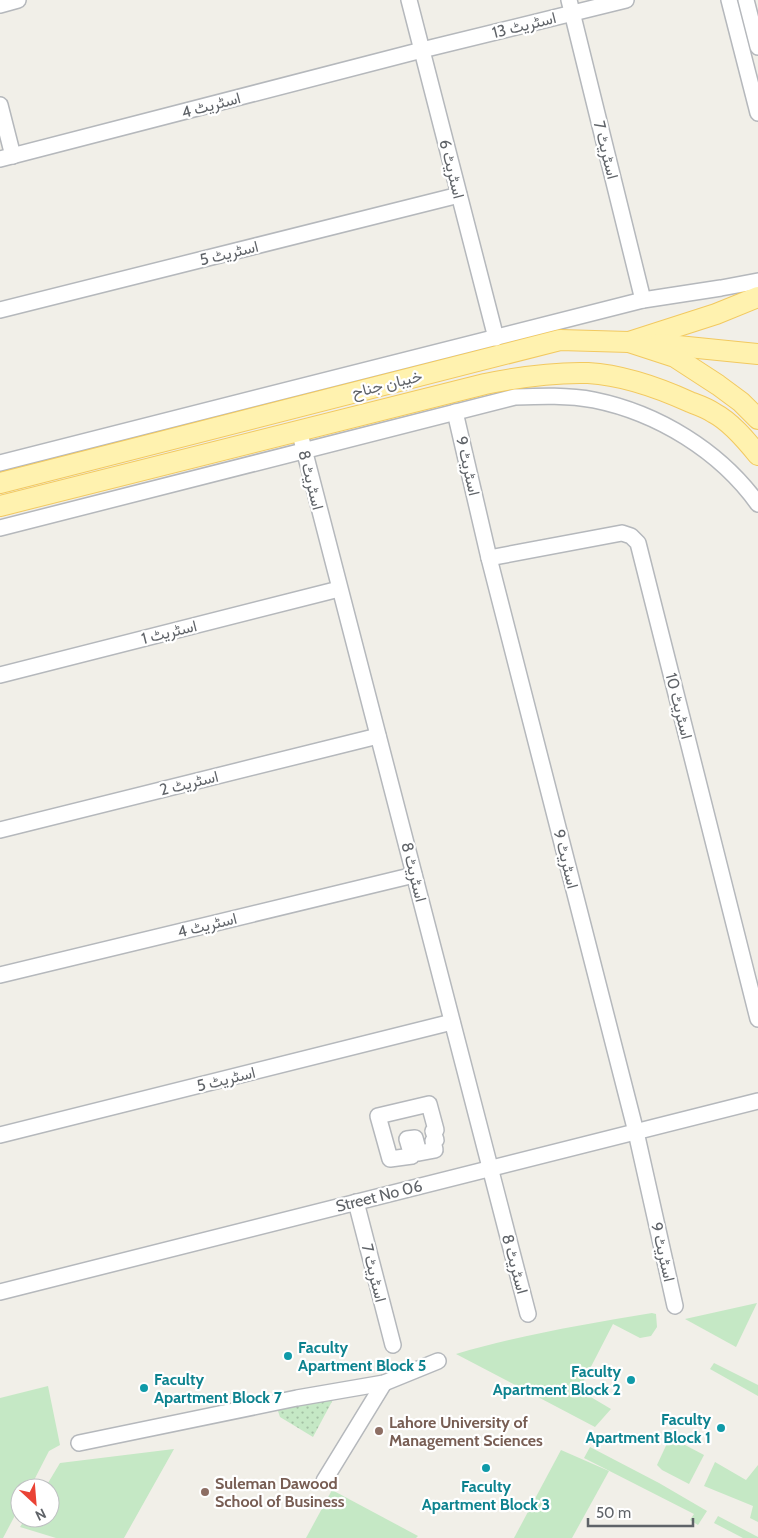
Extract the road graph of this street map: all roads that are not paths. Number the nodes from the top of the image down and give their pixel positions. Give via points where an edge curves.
1 (18, 0) edge
2 (410, 0) edge
3 (626, 0) edge
4 (729, 0) edge
5 (746, 0) edge
6 (0, 5) edge
7 (571, 6) edge
8 (758, 47) edge
9 (422, 50) junction
10 (0, 105) edge
11 (758, 112) edge
12 (6, 158) edge
13 (458, 195) junction
14 (758, 280) edge
15 (758, 297) edge
16 (643, 300) junction
17 (0, 310) edge
18 (496, 338) junction
19 (629, 342) junction
20 (758, 354) edge
21 (513, 388) junction
22 (455, 412) junction
23 (758, 419) edge
24 (299, 430) junction
25 (304, 451) junction
26 (758, 455) edge
27 (0, 463) edge
28 (0, 482) edge
29 (758, 504) edge
30 (0, 506) edge
31 (0, 528) edge
32 (489, 558) junction
33 (339, 589) junction
34 (0, 675) edge
35 (378, 736) junction
36 (0, 830) edge
37 (414, 875) junction
38 (0, 975) edge
39 (758, 1018) edge
40 (452, 1022) junction
41 (758, 1101) edge
42 (636, 1132) junction
43 (0, 1135) edge
44 (435, 1150) joint
45 (490, 1169) junction
46 (356, 1202) junction
47 (0, 1292) edge
48 (675, 1306) dead end
49 (528, 1314) dead end
50 (392, 1345) dead end
51 (438, 1361) dead end
52 (384, 1382) junction
53 (79, 1443) dead end
54 (324, 1481) dead end

1 - 6 street
2 - 9 street, اسٹریٹ 6
3 - 7 street, اسٹریٹ 13
4 - 11 street
5 - 8 street
7 - 9 street, اسٹریٹ 13
7 - 16 street, اسٹریٹ 7
9 - 12 street, اسٹریٹ 4
9 - 13 street, اسٹریٹ 6
10 - 12 street
13 - 17 street, اسٹریٹ 5
13 - 18 street, اسٹریٹ 6
14 - 16 street
15 - 19 main road
16 - 18 street
18 - 27 street
19 - 20 main road
19 - 23 main road, خیبان جناح via 675,357 741,402
19 - 28 main road, خیبان جناح via 560,340
21 - 22 street
21 - 24 main road, خیبان جناح
21 - 26 main road, خیبان جناح via 549,374 588,373 654,386 715,413
21 - 29 street via 594,400 658,422 710,453 732,472
22 - 25 street
22 - 32 street, اسٹریٹ 9
24 - 25 street, اسٹریٹ 8
24 - 30 main road, خیبان جناح
25 - 31 street
25 - 33 street, اسٹریٹ 8
32 - 39 street, اسٹریٹ 10 via 622,533 638,543
32 - 42 street, اسٹریٹ 9
33 - 34 street, اسٹریٹ 1
33 - 35 street, اسٹریٹ 8
35 - 36 street, اسٹریٹ 2
35 - 37 street, اسٹریٹ 8
37 - 38 street, اسٹریٹ 4
37 - 40 street, اسٹریٹ 8
40 - 43 street, اسٹریٹ 5
40 - 45 street, اسٹریٹ 8
41 - 42 street, Street No 06
42 - 45 street, Street No 06
42 - 48 street, اسٹریٹ 9
44 - 44 street via 419,1154 415,1138 407,1139 412,1156 390,1159 378,1116 429,1104 436,1130 433,1130
45 - 46 street, Street No 06
45 - 49 street, اسٹریٹ 8
46 - 47 street, Street No 06
46 - 50 street, اسٹریٹ 7
51 - 52 street
52 - 53 street
52 - 54 street

